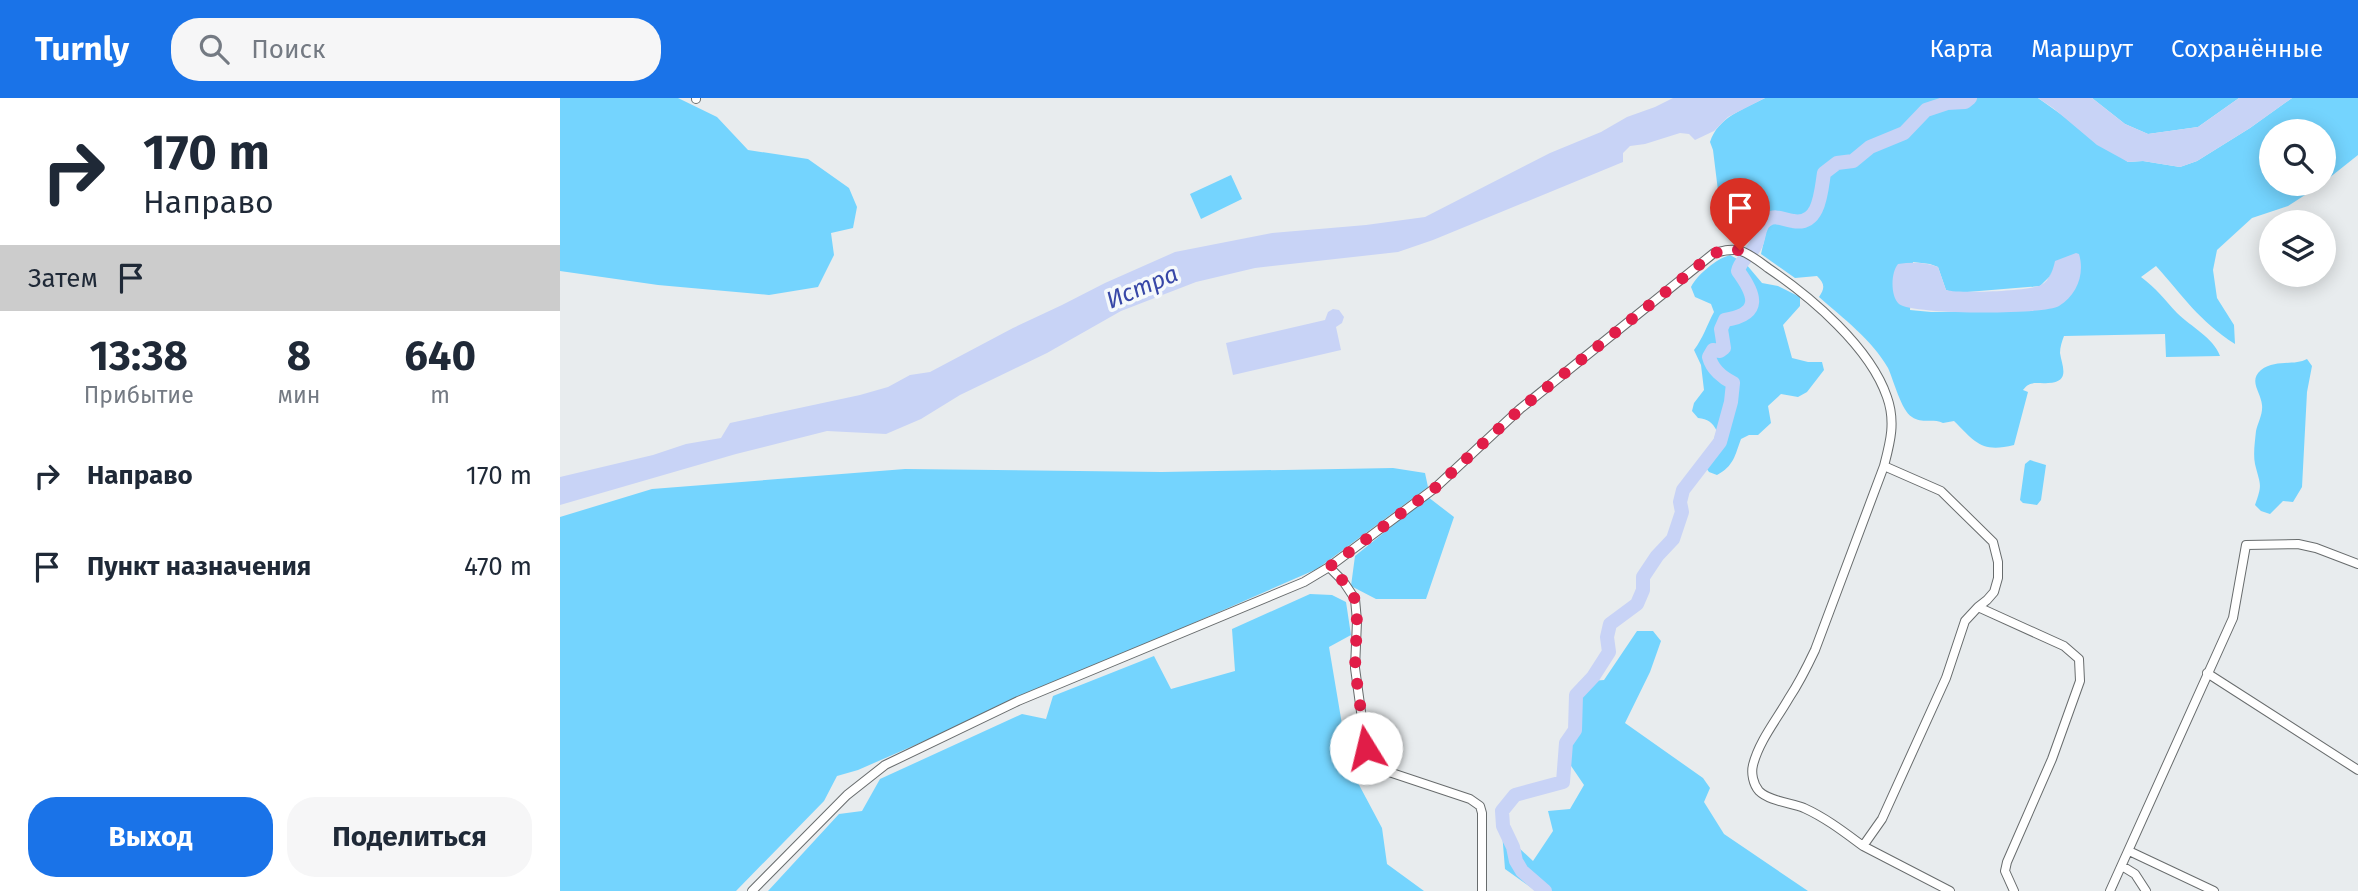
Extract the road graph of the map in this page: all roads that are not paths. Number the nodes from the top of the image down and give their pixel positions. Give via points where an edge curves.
1 (1884, 466) junction
2 (2358, 564) edge
3 (1329, 567) junction
4 (1978, 607) junction
5 (2207, 673) junction
6 (2358, 770) edge
7 (1863, 846) junction
8 (2129, 851) junction
9 (2122, 866) junction
10 (752, 891) edge
11 (1482, 891) edge
12 (1950, 891) edge
13 (2014, 891) edge
14 (2110, 891) edge
15 (2146, 891) edge
16 (2214, 891) edge

1 - 3 street via 1892,423 1879,378 1805,293 1740,250 1727,250 1714,253 1520,409 1435,488
1 - 4 street via 1941,491 1993,542 1998,578 1994,592
1 - 7 street via 1815,650 1760,748 1752,775 1759,791 1829,821
2 - 5 street via 2298,544 2246,545 2233,618
3 - 10 street via 1304,582 1018,701 885,765 847,795
3 - 11 street via 1355,599 1355,668 1366,748 1390,772 1480,806
4 - 7 street via 1965,621 1946,678 1882,819
4 - 13 street via 2064,646 2079,659 2080,681 2007,862 2005,871
5 - 6 street
5 - 8 street
7 - 12 street
8 - 9 street
8 - 16 street
9 - 14 street
9 - 15 street via 2135,874

